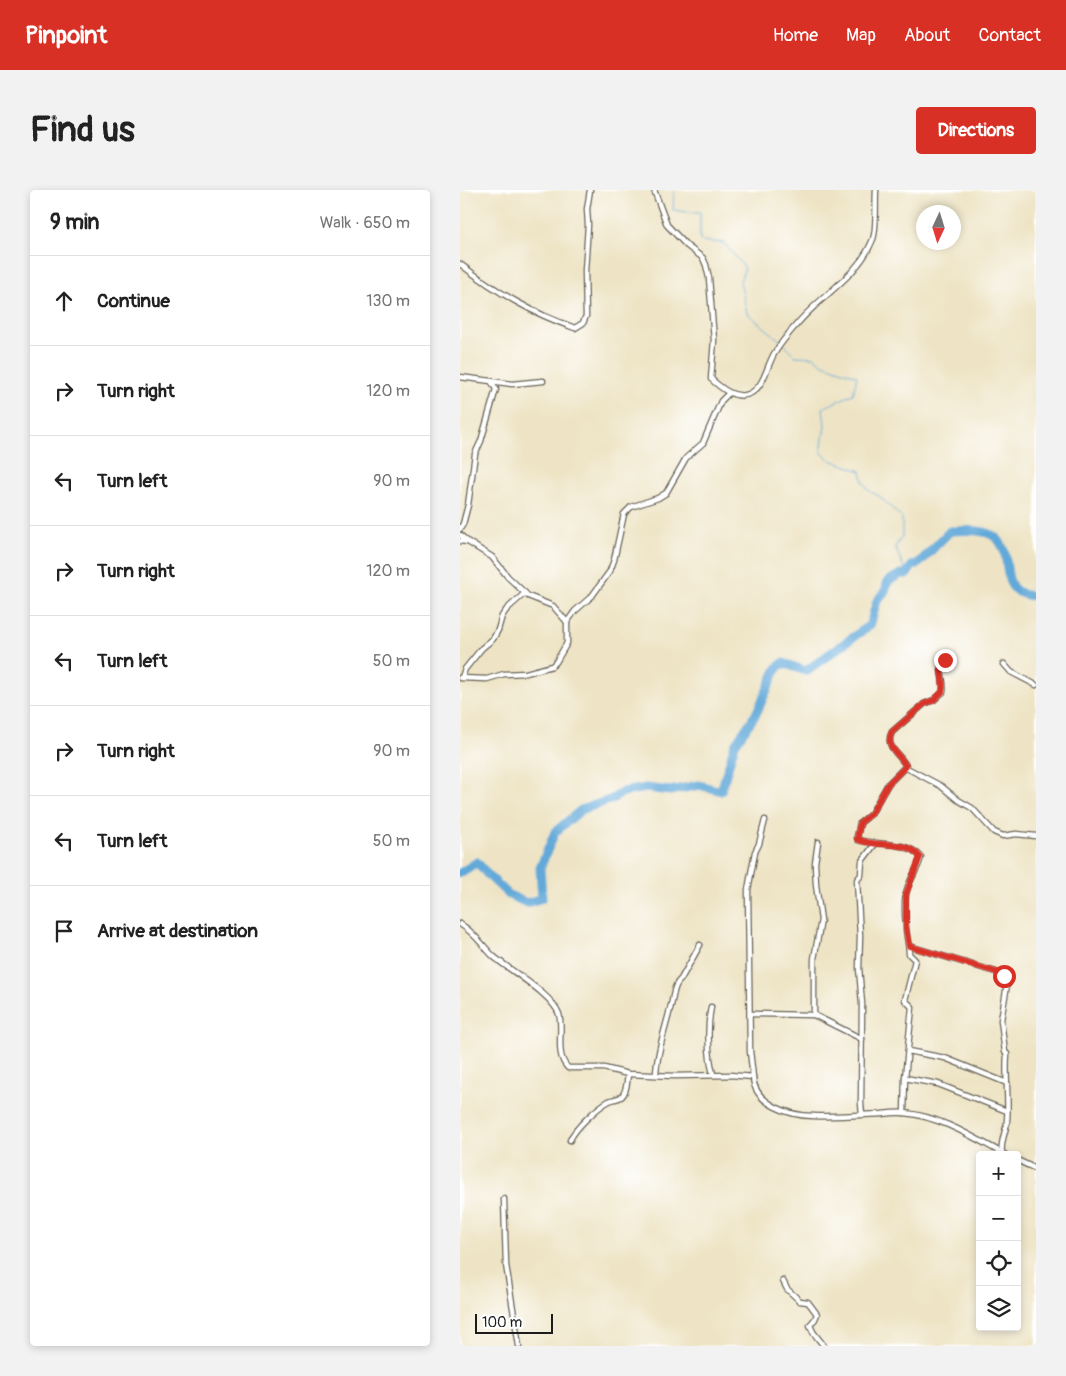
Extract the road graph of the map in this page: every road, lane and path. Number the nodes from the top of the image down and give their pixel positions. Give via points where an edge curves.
1 (590, 190) edge
2 (654, 190) edge
3 (876, 190) edge
4 (460, 264) edge
5 (460, 378) edge
6 (491, 381) junction
7 (543, 381) dead end
8 (729, 393) junction
9 (460, 529) edge
10 (460, 535) edge
11 (460, 541) edge
12 (468, 542) junction
13 (526, 594) junction
14 (567, 622) junction
15 (945, 660) dead end
16 (1004, 664) dead end
17 (461, 678) edge
18 (1036, 685) edge
19 (905, 767) junction
20 (765, 820) dead end
21 (1036, 836) edge
22 (818, 842) dead end
23 (875, 844) junction
24 (460, 924) edge
25 (700, 945) dead end
26 (909, 946) junction
27 (711, 1007) dead end
28 (750, 1014) junction
29 (814, 1015) junction
30 (862, 1039) junction
31 (908, 1051) junction
32 (628, 1074) junction
33 (656, 1074) junction
34 (713, 1074) junction
35 (753, 1077) junction
36 (905, 1078) junction
37 (1007, 1083) junction
38 (1007, 1111) junction
39 (904, 1113) junction
40 (862, 1114) junction
41 (570, 1140) dead end
42 (999, 1151) edge
43 (1003, 1151) edge
44 (1021, 1162) edge
45 (1036, 1168) edge
46 (504, 1199) dead end
47 (783, 1281) dead end
48 (519, 1346) edge
49 (824, 1346) edge

1 - 4 street via 587,203 586,316 579,326 575,328 525,308
2 - 8 street via 667,225 703,258 706,265 714,340 711,379
3 - 8 street via 874,238 865,255 797,323 751,393
5 - 6 street
6 - 7 street via 512,384
6 - 9 street via 495,392 475,454 468,505
8 - 14 street via 720,401 702,442 686,458 666,493 631,507 624,514 610,571
10 - 12 street
11 - 12 street
12 - 13 street via 492,557
13 - 14 street via 553,606
13 - 17 street via 507,608 498,630
14 - 17 street via 567,643 552,666 487,679
15 - 19 street via 940,666 944,681 942,692 924,704 890,737 892,749
16 - 18 street via 1011,672
19 - 21 street via 942,786 972,808 994,832 1004,836
19 - 23 street via 888,784 871,814 859,825 857,839
20 - 28 street via 748,890
22 - 29 street via 815,862 820,920 814,959
23 - 26 street via 908,848 920,857 906,894
23 - 30 street via 862,862 857,880
24 - 32 street via 550,1001 559,1016 559,1040 563,1062 568,1068 604,1068
25 - 33 street via 675,988 660,1042
26 - 31 street via 908,954 915,960 905,1000 912,1007
26 - 37 street via 996,972 1008,979 1001,1020 1007,1054
27 - 34 street via 708,1020
28 - 29 street
28 - 35 street
29 - 30 street
30 - 40 street
31 - 36 street
31 - 37 street via 945,1058
32 - 33 street
32 - 41 street via 625,1091 620,1098 599,1107
33 - 34 street
34 - 35 street
35 - 40 street via 754,1087 763,1100 776,1107 814,1116
36 - 38 street via 938,1084
36 - 39 street
37 - 38 street
38 - 43 street via 1001,1145
39 - 40 street
39 - 42 street via 933,1119 976,1137
44 - 45 street
46 - 48 street via 507,1268
47 - 49 street via 800,1301 812,1306 817,1314 810,1325

